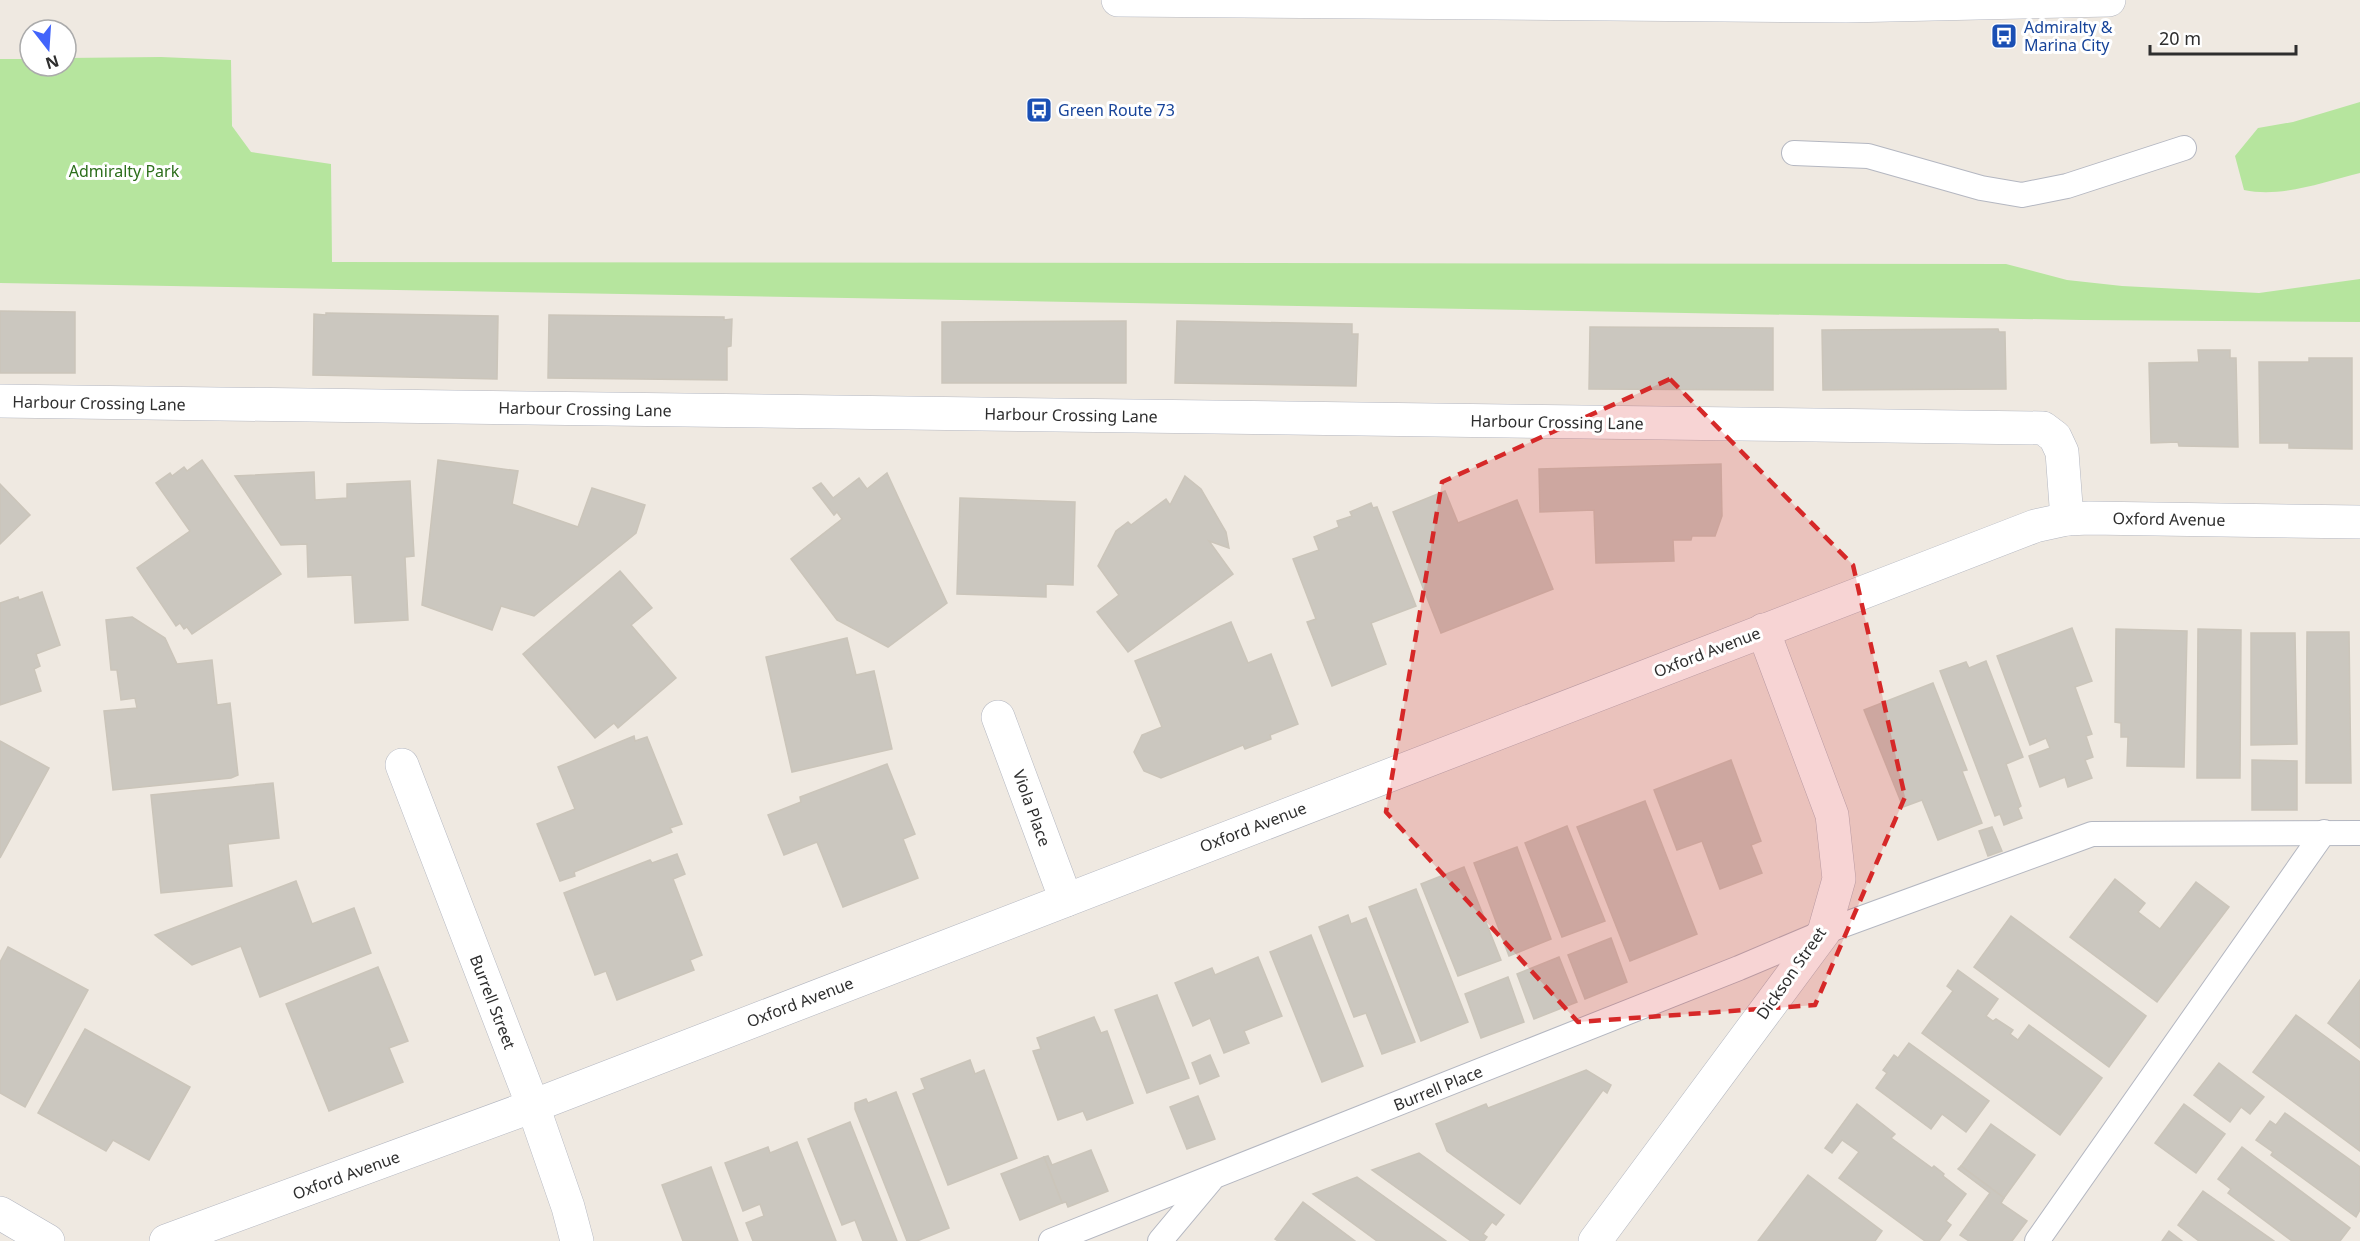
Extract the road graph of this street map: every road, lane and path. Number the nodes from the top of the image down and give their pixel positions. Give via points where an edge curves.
1 (1118, 0) edge
2 (2109, 0) edge
3 (1459, 1) edge
4 (2184, 148) dead end
5 (1794, 153) dead end
6 (0, 401) edge
7 (2067, 519) junction
8 (2360, 522) edge
9 (1763, 630) junction
10 (998, 717) dead end
11 (402, 765) dead end
12 (2324, 832) junction
13 (2360, 833) edge
14 (1066, 900) junction
15 (1824, 932) junction
16 (533, 1106) junction
17 (1213, 1178) junction
18 (0, 1213) edge
19 (48, 1241) edge
20 (166, 1241) edge
21 (577, 1241) edge
22 (1051, 1241) edge
23 (1160, 1241) edge
24 (1595, 1241) edge
25 (2037, 1241) edge

1 - 3 street
2 - 3 street via 1846,6
4 - 5 lane via 2067,186 2022,195 1981,188 1868,156
6 - 7 street, Harbour Crossing Lane via 2043,428 2055,437 2062,452
7 - 8 street, Oxford Avenue
7 - 9 street, Oxford Avenue via 2036,526
9 - 14 street, Oxford Avenue
9 - 15 street, Dickson Street via 1832,815 1839,879
10 - 14 street, Viola Place
11 - 16 street, Burrell Street
12 - 13 lane, Burrell Place
12 - 15 lane, Burrell Place via 2092,834
12 - 25 lane
14 - 16 street, Oxford Avenue
15 - 17 lane, Burrell Place
15 - 24 street, Dickson Street
16 - 20 street, Oxford Avenue
16 - 21 street, Burrell Street
17 - 22 lane, Burrell Place
17 - 23 lane
18 - 19 street

